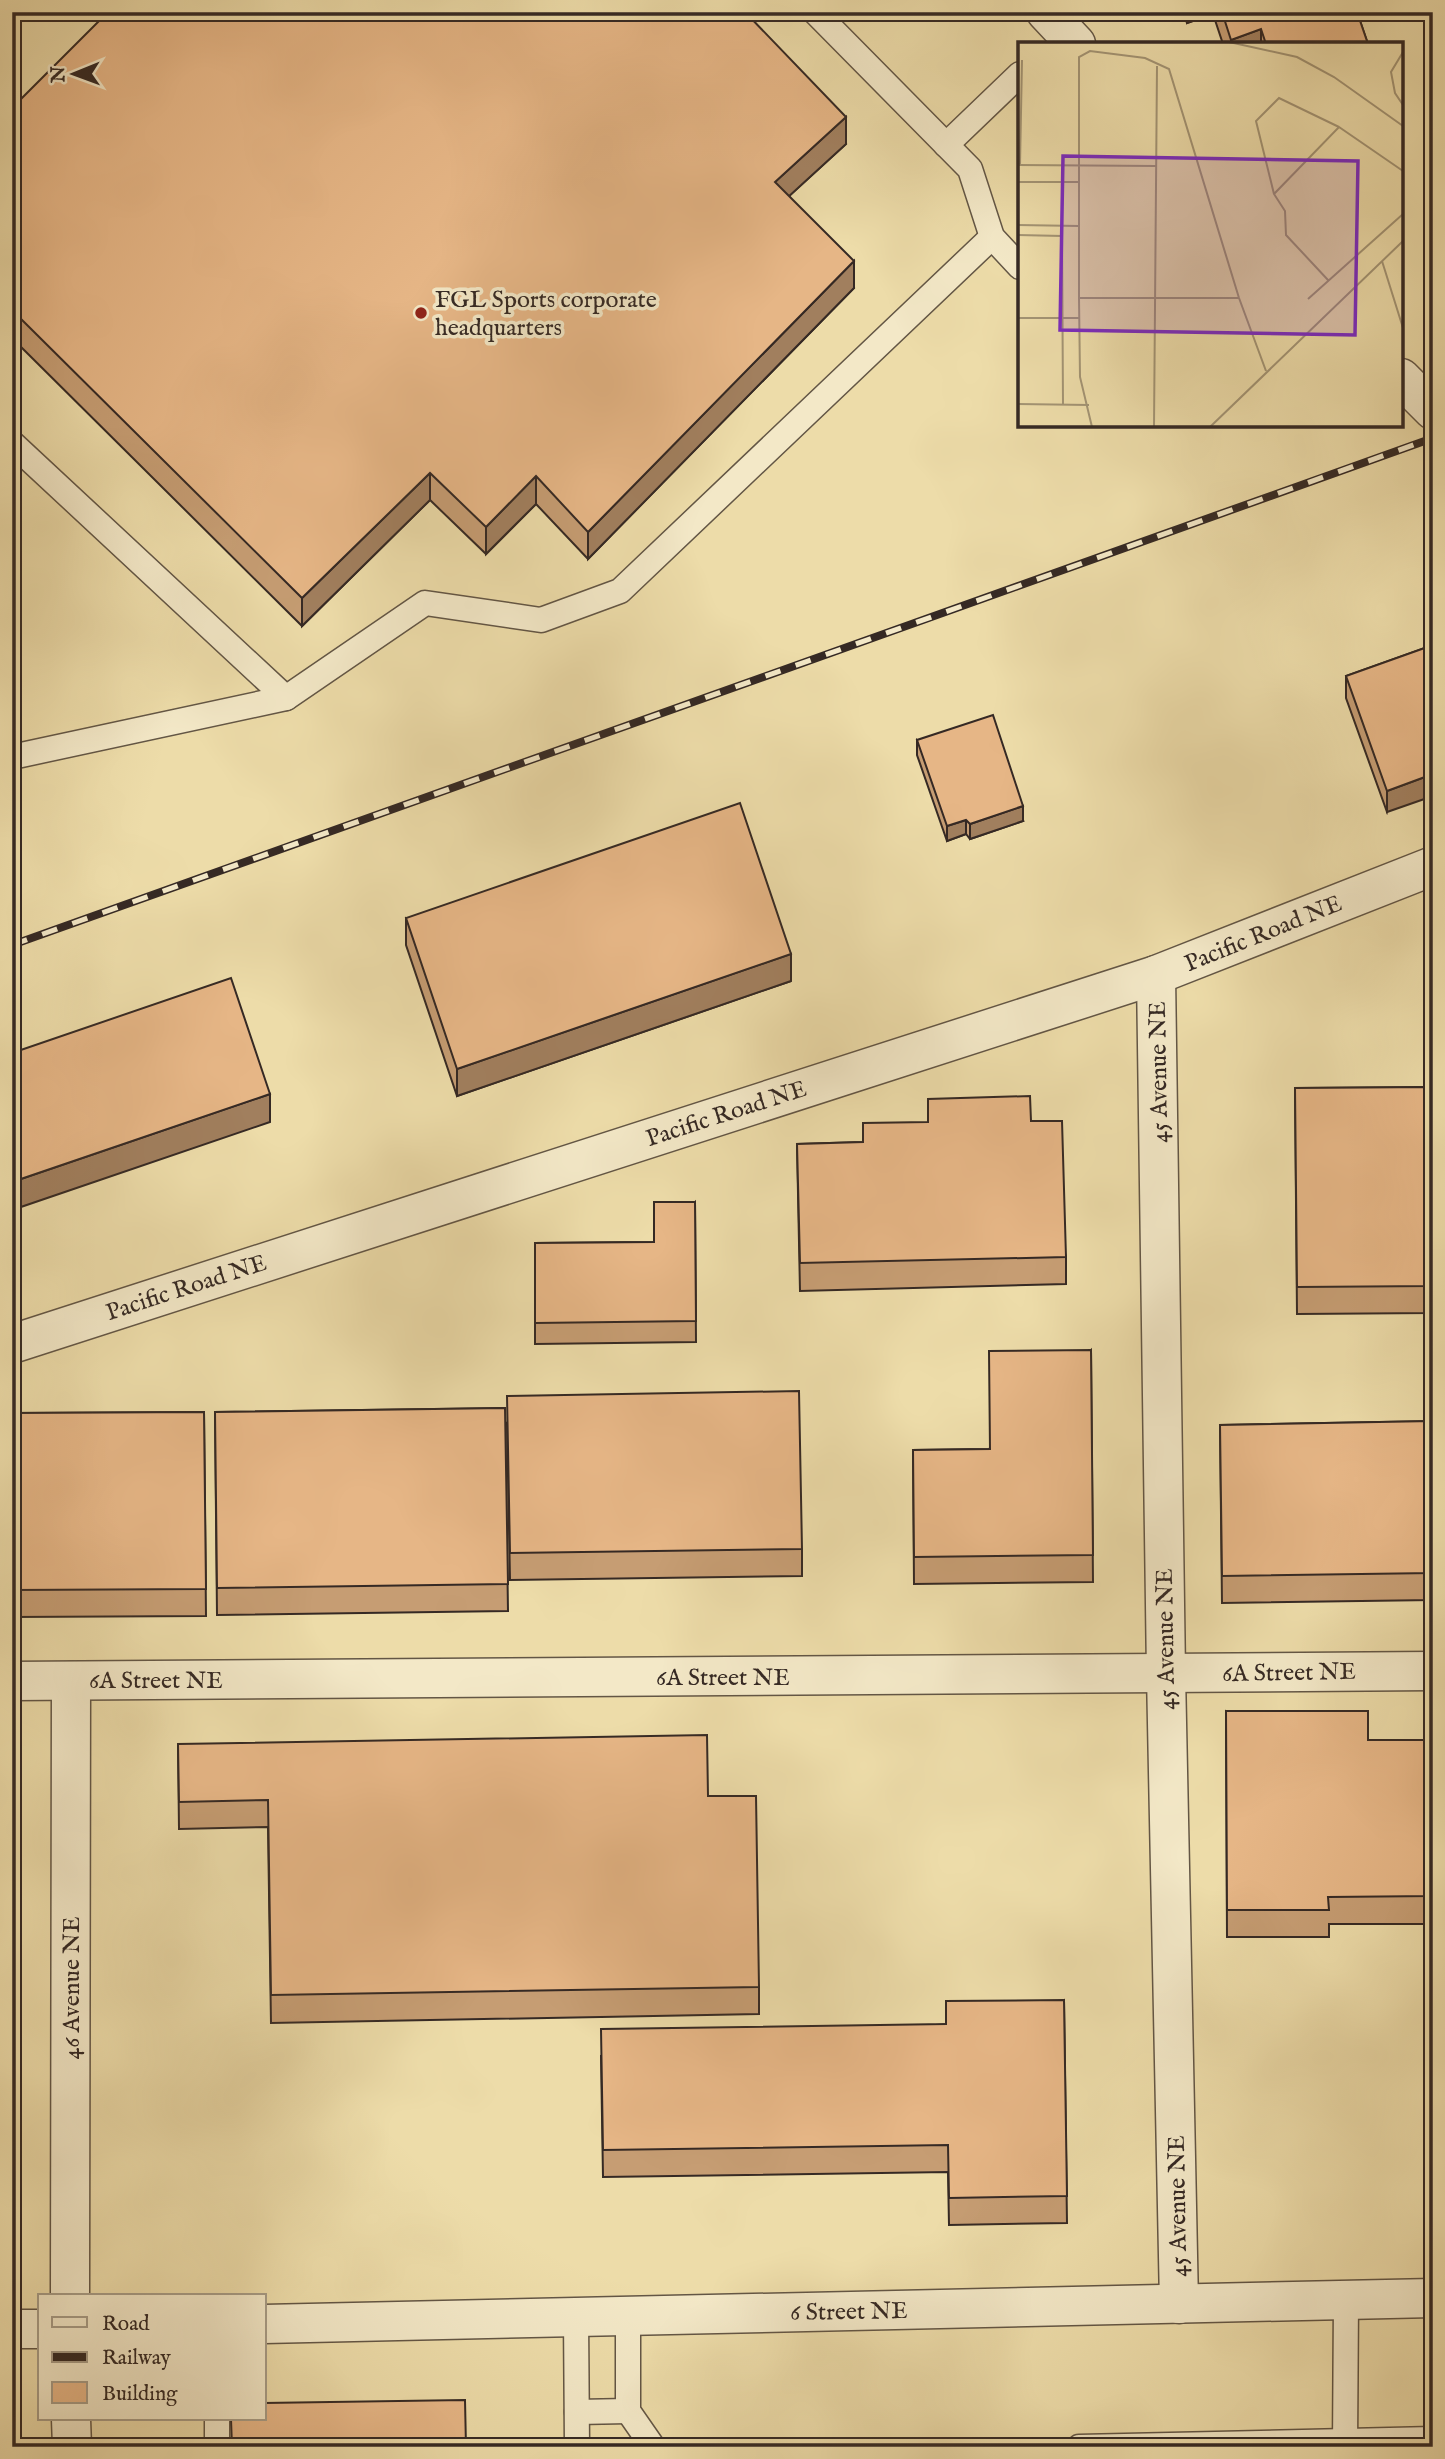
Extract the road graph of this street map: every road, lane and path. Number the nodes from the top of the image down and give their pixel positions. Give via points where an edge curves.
1 (815, 12) edge
2 (1018, 76) edge
3 (946, 145) junction
4 (992, 237) junction
5 (1018, 265) edge
6 (1403, 380) edge
7 (1433, 410) edge
8 (12, 443) edge
9 (286, 698) junction
10 (12, 757) edge
11 (1433, 866) edge
12 (1156, 975) junction
13 (12, 1343) edge
14 (1433, 1671) edge
15 (1166, 1674) junction
16 (71, 1681) junction
17 (12, 1682) edge
18 (70, 2294) edge
19 (1433, 2298) edge
20 (1346, 2300) junction
21 (1179, 2304) junction
22 (628, 2316) junction
23 (576, 2317) junction
24 (266, 2324) edge
25 (12, 2329) edge
26 (38, 2329) edge
27 (628, 2411) junction
28 (577, 2412) junction
29 (71, 2420) edge
30 (217, 2420) edge
31 (1433, 2439) edge
32 (1345, 2444) edge
33 (72, 2447) edge
34 (217, 2447) edge
35 (577, 2447) edge
36 (653, 2447) edge
37 (1079, 2447) edge

1 - 3 lane
2 - 3 lane
3 - 4 lane via 971,169
4 - 5 lane
4 - 9 lane via 620,591 541,620 425,603
6 - 7 street
8 - 9 lane
9 - 10 lane
11 - 12 street, Pacific Road NE
12 - 13 street, Pacific Road NE
12 - 15 street, 45 Avenue NE
14 - 15 street, 6A Street NE
15 - 16 street, 6A Street NE
15 - 21 street, 45 Avenue NE
16 - 17 street, 6A Street NE
16 - 18 street, 46 Avenue NE
19 - 20 street, 6 Street NE
20 - 21 street, 6 Street NE
20 - 32 lane
21 - 22 street, 6 Street NE
22 - 23 street, 6 Street NE
22 - 27 lane
23 - 24 street, 6 Street NE
23 - 28 lane
25 - 26 street
27 - 28 lane
27 - 36 lane
28 - 35 lane
29 - 33 street
30 - 34 lane
31 - 32 lane
32 - 37 lane

